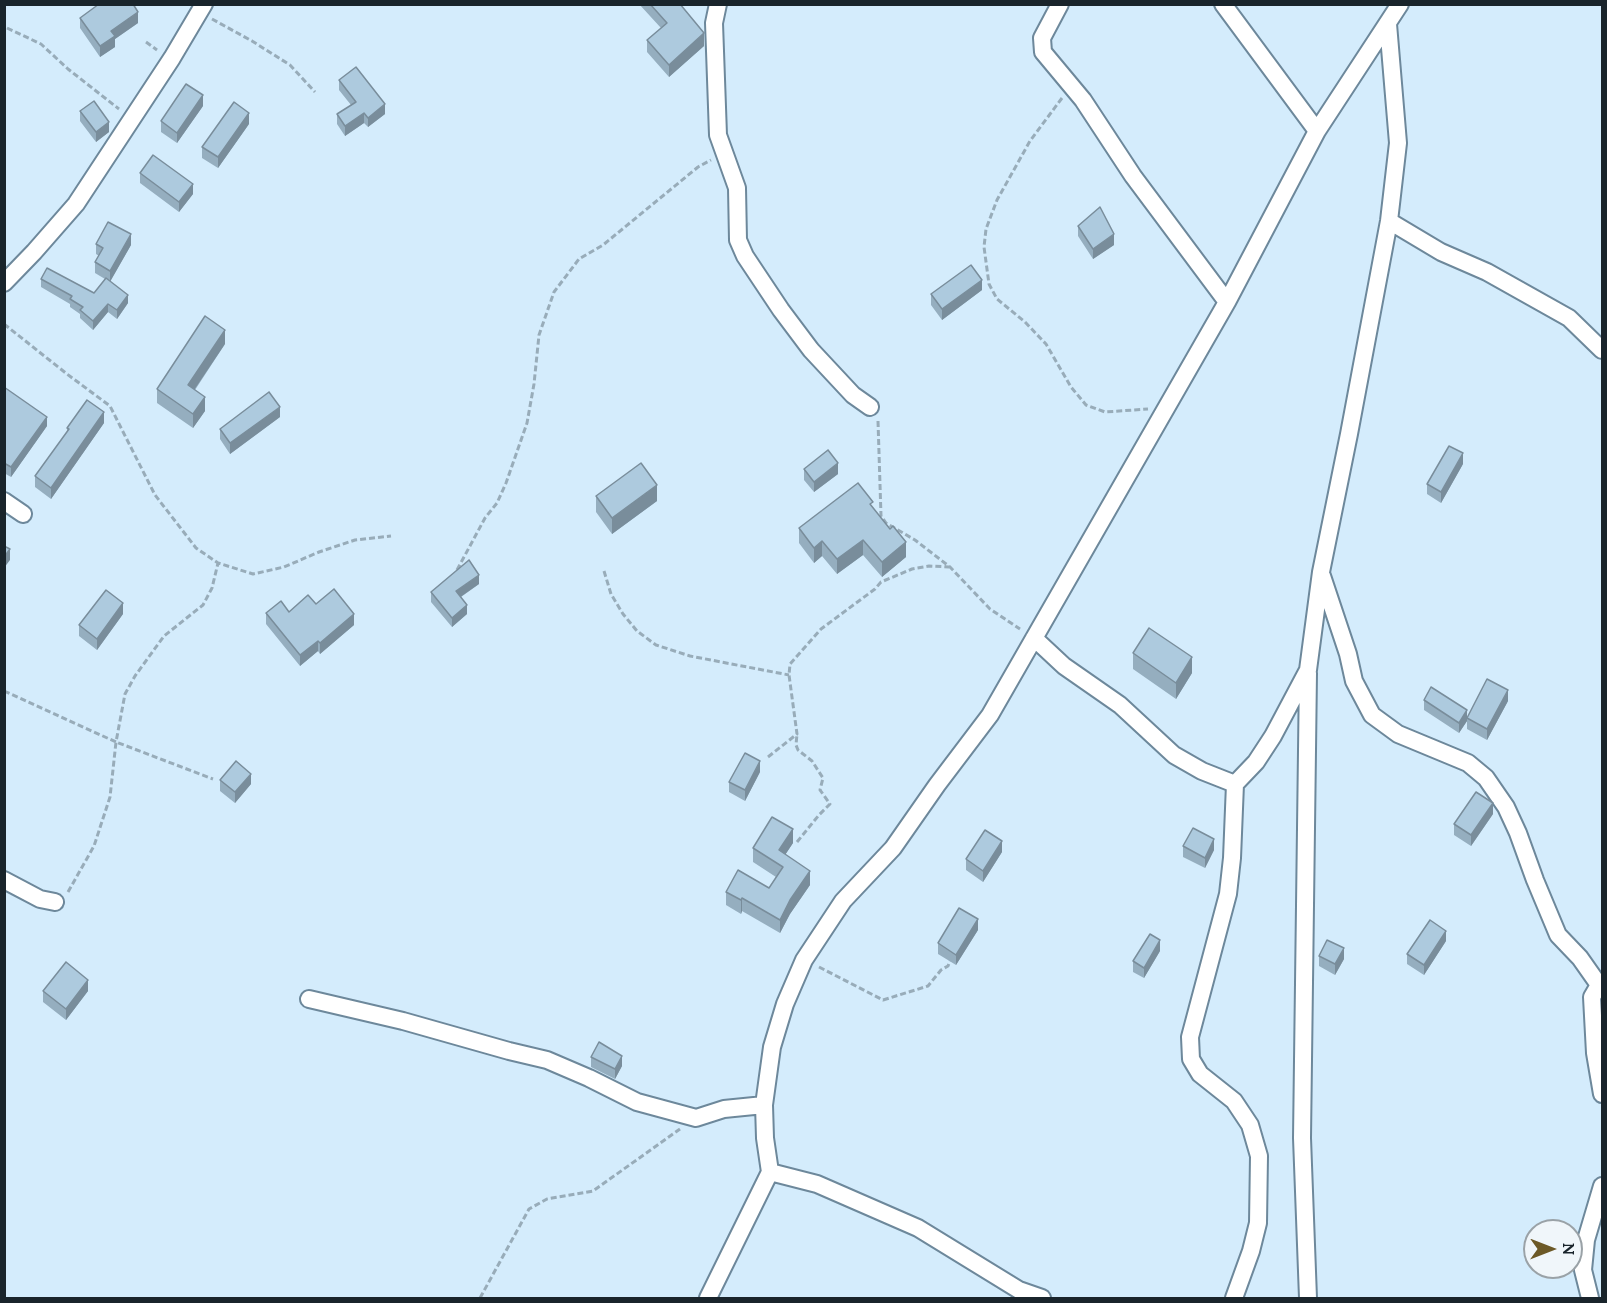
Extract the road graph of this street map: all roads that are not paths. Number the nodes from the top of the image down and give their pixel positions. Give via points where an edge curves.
1 (718, 4) edge
2 (1060, 4) edge
3 (1223, 4) edge
4 (1400, 4) edge
5 (202, 8) edge
6 (1388, 24) junction
7 (1317, 131) junction
8 (1389, 221) junction
9 (4, 283) edge
10 (1227, 302) junction
11 (1602, 350) edge
12 (870, 407) road end
13 (4, 501) edge
14 (23, 514) dead end
15 (1321, 572) junction
16 (1034, 638) junction
17 (1308, 670) junction
18 (1235, 784) junction
19 (4, 880) edge
20 (55, 902) road end
21 (1601, 985) edge
22 (309, 999) dead end
23 (1602, 1094) edge
24 (764, 1105) junction
25 (770, 1172) junction
26 (1602, 1186) edge
27 (708, 1299) edge
28 (1041, 1299) edge
29 (1234, 1299) edge
30 (1308, 1299) edge
31 (1590, 1299) edge

1 - 12 street via 714,23 718,135 737,188 738,240 781,310 812,350 853,395
2 - 10 street via 1042,38 1043,52 1083,100 1157,210
3 - 7 street
4 - 6 street
5 - 9 street via 76,204
6 - 7 street
6 - 8 street via 1398,143
7 - 10 street
8 - 11 street via 1569,318
8 - 15 street
10 - 16 street
13 - 14 street
15 - 17 street
15 - 21 street via 1354,681 1372,715 1398,734 1468,763 1486,778 1510,816 1558,935
16 - 18 street via 1064,666 1120,705 1174,755
16 - 24 street via 990,715 893,848 843,900 804,960 772,1047
17 - 18 street via 1273,736
17 - 30 street via 1302,1138
18 - 29 street via 1228,894 1190,1037 1191,1059 1200,1074 1234,1101 1250,1125 1259,1156 1258,1223
19 - 20 street via 40,899
21 - 23 street via 1592,997
22 - 24 street via 547,1060 637,1102 696,1118 724,1109
24 - 25 street
25 - 27 street
25 - 28 street via 817,1184 918,1228 1019,1290
26 - 31 street via 1586,1240 1583,1269

